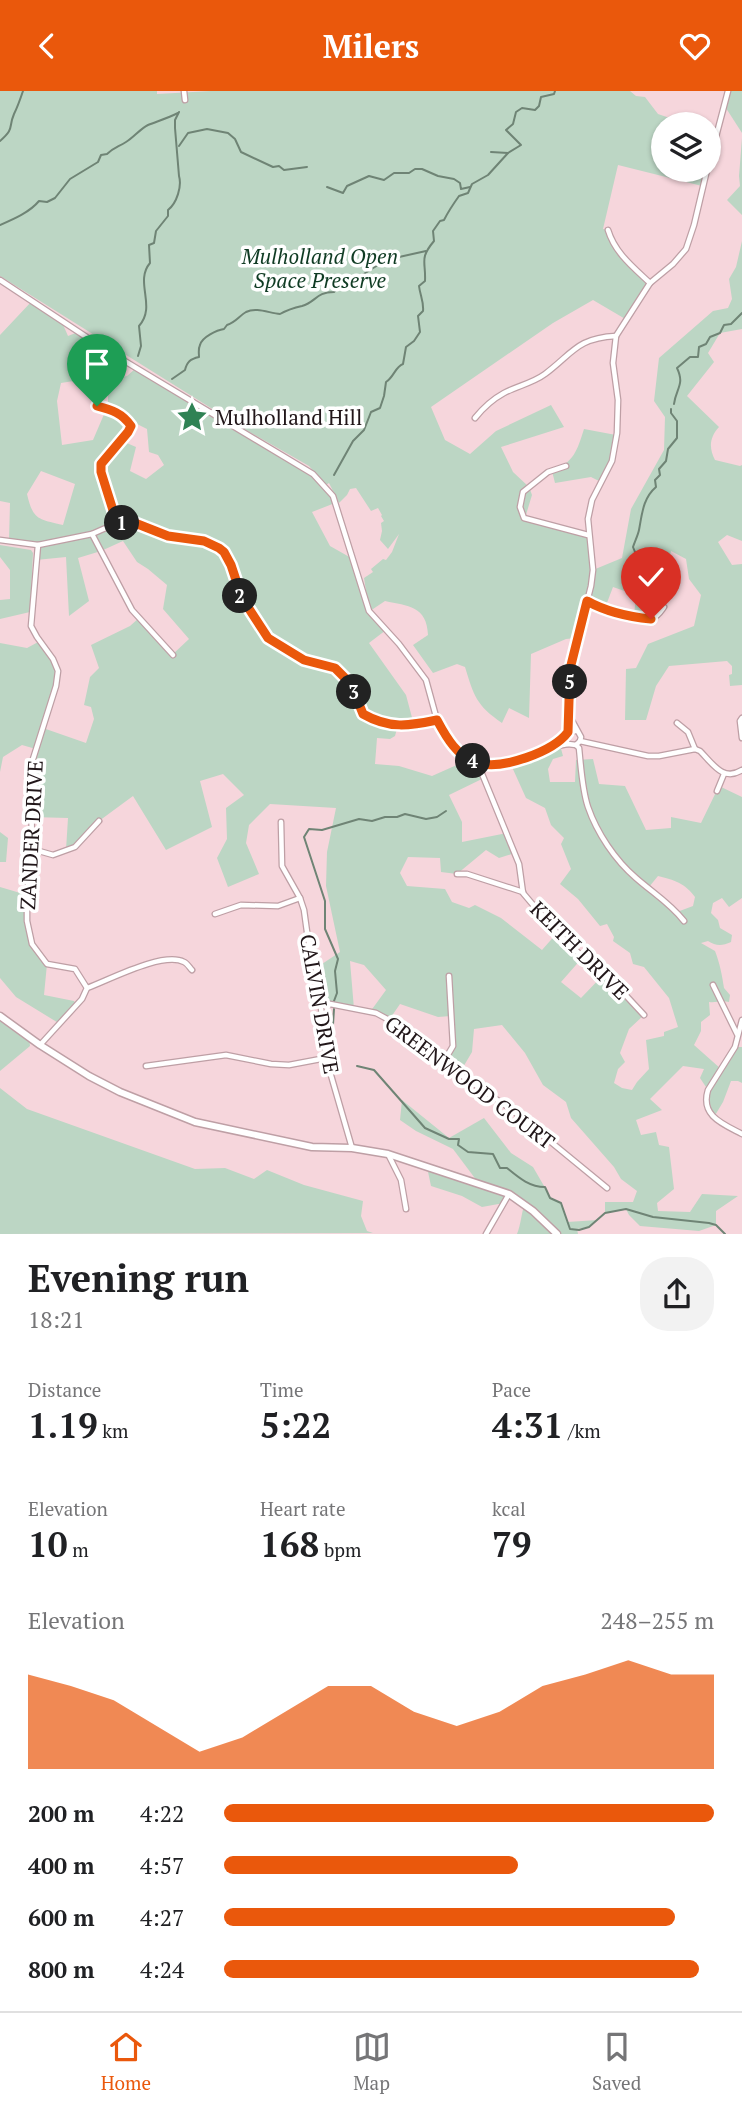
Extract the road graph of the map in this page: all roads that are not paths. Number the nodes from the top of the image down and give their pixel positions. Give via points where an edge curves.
1 (184, 91) edge
2 (728, 91) edge
3 (185, 100) dead end
4 (721, 118) edge
5 (704, 182) edge
6 (608, 230) dead end
7 (0, 280) edge
8 (650, 283) junction
9 (616, 336) junction
10 (97, 406) dead end
11 (475, 418) dead end
12 (566, 465) dead end
13 (117, 523) junction
14 (92, 534) junction
15 (588, 535) junction
16 (0, 540) edge
17 (37, 545) junction
18 (587, 601) junction
19 (664, 607) dead end
20 (173, 655) dead end
21 (568, 714) junction
22 (742, 718) edge
23 (437, 720) junction
24 (677, 723) dead end
25 (576, 731) junction
26 (567, 734) junction
27 (742, 738) edge
28 (578, 743) junction
29 (568, 744) junction
30 (552, 747) junction
31 (695, 749) junction
32 (478, 764) junction
33 (742, 770) edge
34 (724, 774) junction
35 (717, 791) dead end
36 (99, 821) dead end
37 (281, 822) dead end
38 (32, 849) junction
39 (457, 874) dead end
40 (523, 893) junction
41 (300, 898) junction
42 (215, 914) dead end
43 (684, 921) dead end
44 (192, 970) dead end
45 (449, 976) dead end
46 (713, 985) dead end
47 (87, 988) junction
48 (320, 1002) junction
49 (644, 1015) dead end
50 (0, 1016) edge
51 (742, 1020) edge
52 (737, 1035) junction
53 (40, 1045) junction
54 (326, 1058) junction
55 (443, 1063) junction
56 (146, 1066) dead end
57 (742, 1134) edge
58 (352, 1147) junction
59 (388, 1154) junction
60 (607, 1188) dead end
61 (509, 1194) junction
62 (405, 1209) dead end
63 (486, 1234) edge
64 (556, 1234) edge

1 - 3 street
2 - 4 street
5 - 8 street via 690,240 679,257
6 - 8 street via 617,251
7 - 23 street via 103,348 313,474 333,496 369,611 426,681
8 - 9 street
9 - 11 street via 581,344 544,375 505,393
9 - 15 street via 617,433 612,461 592,499
10 - 13 street via 116,411 131,426 101,464
12 - 15 street via 523,492 520,507 524,518
13 - 14 street
13 - 23 street via 135,523 219,548 231,565 242,598 268,638 304,660 335,668 351,684 363,714 386,724
14 - 17 street
14 - 20 street via 132,610
15 - 18 street via 593,570
16 - 17 street
17 - 38 street, ZANDER DRIVE via 31,626 58,671 32,768
18 - 19 street via 651,619
18 - 21 street via 570,669
21 - 25 street
21 - 26 street
22 - 27 street
23 - 32 street via 462,754
24 - 31 street via 688,732
25 - 26 street
25 - 28 street
26 - 29 street
26 - 30 street
28 - 29 street
28 - 31 street via 648,756
28 - 43 street via 588,807 608,846
29 - 30 street
30 - 32 street via 508,764
31 - 34 street
32 - 40 street, KEITH DRIVE via 519,864
33 - 34 street via 733,776
34 - 35 street
36 - 38 street via 75,847 53,855
37 - 41 street, CALVIN DRIVE via 282,866
38 - 47 street, ZANDER DRIVE via 27,921 32,944 47,964 75,969
39 - 40 street
40 - 49 street, KEITH DRIVE via 556,933 605,973
41 - 42 street via 278,906 241,905
41 - 48 street, CALVIN DRIVE
44 - 47 street via 186,962 157,961
45 - 55 street via 453,1046
46 - 52 street
47 - 53 street
48 - 54 street, CALVIN DRIVE
48 - 55 street, GREENWOOD COURT via 376,1013 402,1027
50 - 53 street
51 - 52 street
52 - 57 street via 736,1047 706,1098 714,1117
53 - 58 street via 120,1092 195,1122 312,1147
54 - 56 street via 289,1065 226,1055
54 - 58 street, CALVIN DRIVE
55 - 60 street, GREENWOOD COURT via 512,1110
58 - 59 street
59 - 61 street
59 - 62 street via 401,1180
61 - 63 street
61 - 64 street

